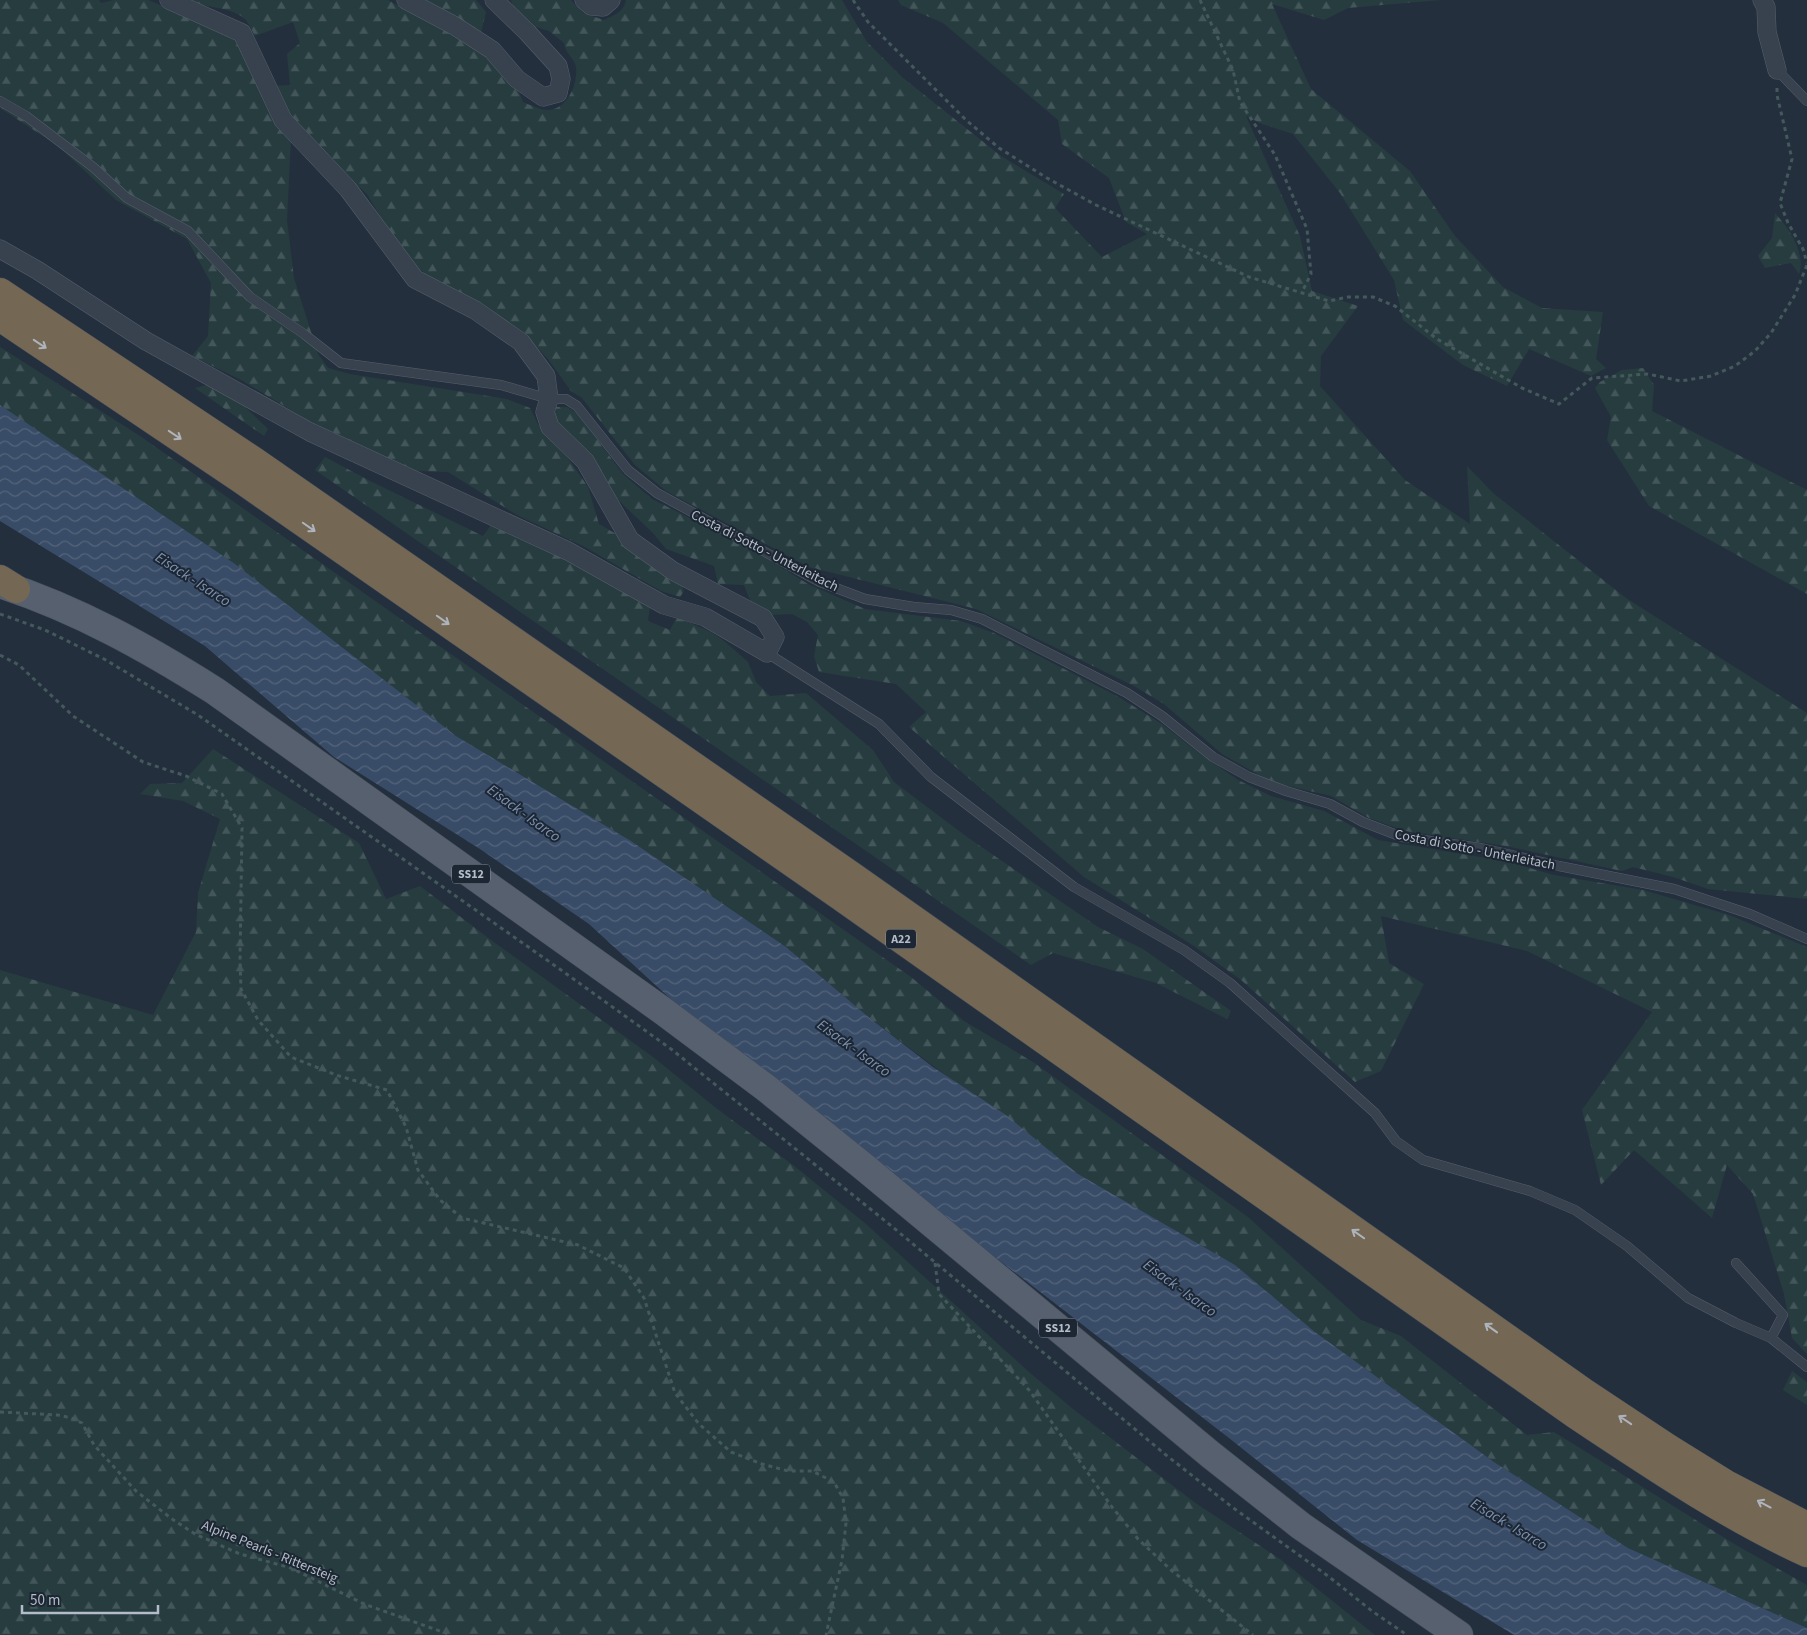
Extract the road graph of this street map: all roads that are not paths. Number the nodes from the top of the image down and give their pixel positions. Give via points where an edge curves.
1 (169, 0) edge
2 (406, 0) edge
3 (494, 0) edge
4 (584, 0) edge
5 (611, 0) edge
6 (1762, 0) edge
7 (1777, 70) joint
8 (0, 101) edge
9 (1807, 102) edge
10 (0, 249) edge
11 (0, 292) edge
12 (0, 317) edge
13 (549, 399) junction
14 (5, 584) edge
15 (767, 653) junction
16 (1807, 939) edge
17 (1736, 1263) dead end
18 (1771, 1338) junction
19 (1807, 1367) edge
20 (1807, 1526) edge
21 (1807, 1553) edge
22 (1459, 1635) edge

1 - 13 street via 242,33 283,120 348,189 415,279 475,310 521,342 546,376
2 - 3 street via 492,50 517,79 543,97 558,93 561,79 558,66
4 - 5 street via 591,6 603,7
6 - 7 street
7 - 9 lane
8 - 13 lane, Costa di Sotto - Unterleitach via 26,116 93,167 127,198 188,231 250,297 341,363 501,385
10 - 15 street via 146,341 310,432 568,551 664,605 705,617
20 -> 11 highway, A22 via 1726,1484 1521,1350 852,876 254,461
12 -> 21 highway, A22 via 242,480 824,884 1576,1415 1708,1499
13 - 15 street via 545,412 550,427 585,461 630,540 674,571 763,618 775,637
13 - 16 lane, Costa di Sotto - Unterleitach via 566,399 577,406 628,470 657,494 820,582 865,599 951,610 982,619 1127,693 1213,757 1249,777 1330,804 1363,822 1402,837 1481,848 1674,888 1750,914
14 - 22 main road, SS12 via 90,620 215,691 663,1011 766,1088 1211,1455 1294,1520
15 - 18 lane via 879,724 931,777 1074,887 1184,950 1230,983 1375,1113 1396,1141 1422,1160 1530,1191 1575,1210 1627,1246 1688,1298
17 - 18 lane via 1783,1315
18 - 19 lane

